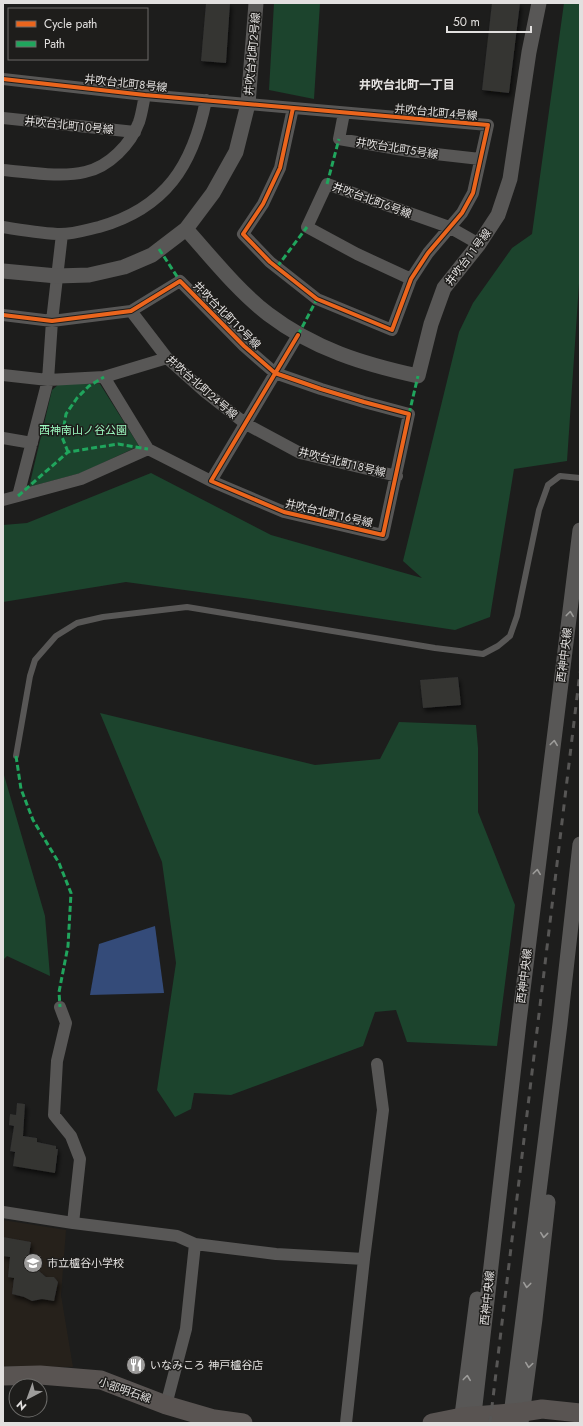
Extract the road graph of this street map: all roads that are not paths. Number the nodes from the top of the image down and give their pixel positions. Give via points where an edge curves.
1 (256, 3) edge
2 (539, 3) edge
3 (3, 79) edge
4 (145, 95) junction
5 (206, 100) junction
6 (248, 104) junction
7 (293, 108) junction
8 (344, 113) junction
9 (3, 118) edge
10 (135, 132) junction
11 (480, 159) junction
12 (3, 170) edge
13 (3, 227) edge
14 (449, 227) junction
15 (186, 229) junction
16 (62, 234) junction
17 (479, 244) junction
18 (3, 271) edge
19 (57, 276) junction
20 (411, 279) junction
21 (131, 311) junction
22 (3, 315) edge
23 (52, 321) junction
24 (298, 335) junction
25 (167, 358) junction
26 (275, 373) junction
27 (3, 375) edge
28 (104, 377) junction
29 (48, 380) junction
30 (246, 424) junction
31 (3, 438) edge
32 (32, 443) junction
33 (148, 449) junction
34 (397, 476) junction
35 (580, 478) edge
36 (211, 481) junction
37 (18, 496) junction
38 (3, 500) edge
39 (580, 530) edge
40 (16, 756) dead end
41 (580, 844) edge
42 (534, 900) junction
43 (573, 904) junction
44 (60, 1007) dead end
45 (377, 1064) dead end
46 (3, 1212) edge
47 (73, 1223) junction
48 (195, 1244) junction
49 (364, 1258) junction
50 (3, 1376) edge
51 (166, 1405) junction
52 (579, 1413) edge
53 (518, 1419) edge
54 (466, 1421) edge
55 (243, 1423) edge
56 (346, 1423) edge
57 (432, 1423) edge

1 - 6 street, 井吹台北町２号線
2 - 17 street, 井吹台１１号線 via 510,179 498,215
3 - 4 street, 井吹台北町８号線
4 - 5 street, 井吹台北町８号線
4 - 10 street
5 - 6 street, 井吹台北町８号線
5 - 16 street via 201,126 192,150 179,174 162,194 143,209 126,217 83,231
6 - 7 street, 井吹台北町４号線
6 - 15 street, 井吹台北町２号線 via 236,152 213,193
7 - 8 street, 井吹台北町４号線
7 - 20 street, 井吹台北町４号線 via 280,168 263,204 243,234 270,262 317,299 392,330
8 - 11 street, 井吹台北町５号線 via 339,139 409,151
8 - 11 street, 井吹台北町４号線 via 488,125
9 - 10 street, 井吹台北町１０号線
10 - 12 street via 120,152 86,172 64,174
11 - 14 street, 井吹台北町４号線 via 474,193 462,213
13 - 16 street
14 - 17 street, 井吹台北町６号線
14 - 20 street, 井吹台北町４号線
14 - 20 street, 井吹台北町６号線 via 327,184 307,227
15 - 19 street, 井吹台北町２号線 via 152,255 124,267 89,274
15 - 24 street, 井吹台１１号線 via 235,284 267,314
16 - 19 street
17 - 24 street, 井吹台１１号線 via 444,288 431,324 418,376 347,357
18 - 19 street, 井吹台北町２号線
19 - 23 street
21 - 23 street, 井吹台北町１９号線
21 - 25 street, 井吹台北町２４号線
21 - 26 street, 井吹台北町１９号線 via 180,280 244,346
22 - 23 street, 井吹台北町１９号線
23 - 29 street
24 - 26 street
25 - 28 street
25 - 30 street, 井吹台北町２４号線 via 204,392
26 - 30 street
26 - 34 street, 井吹台北町１６号線 via 349,398 409,414
27 - 29 street
28 - 29 street
28 - 33 street
29 - 32 street
30 - 34 street, 井吹台北町１８号線 via 300,453
30 - 36 street
31 - 32 street
32 - 37 street
33 - 36 street
33 - 37 street via 81,479
34 - 36 street, 井吹台北町１６号線 via 383,535 284,512
35 - 40 lane via 560,476 548,485 539,510 517,616 510,636 483,654 187,607 103,617 77,623 56,636 35,660
37 - 38 street
42 -> 39 street, 西神中央線
41 - 43 street
42 - 54 street, 西神中央線
54 -> 42 street via 497,1145
43 -> 53 street
43 -> 53 street via 570,968 554,1145 535,1319
44 - 47 street via 66,1023 57,1061 54,1115 71,1136 80,1159
45 - 49 street via 383,1110
46 - 47 street
47 - 48 street via 177,1236
48 - 49 street via 276,1254
48 - 51 street via 186,1329
49 - 56 street
50 - 51 main road, 小部明石線 via 40,1375 101,1380
51 - 55 main road, 小部明石線 via 214,1419
52 - 53 main road via 542,1408
53 - 54 main road
54 - 57 main road

